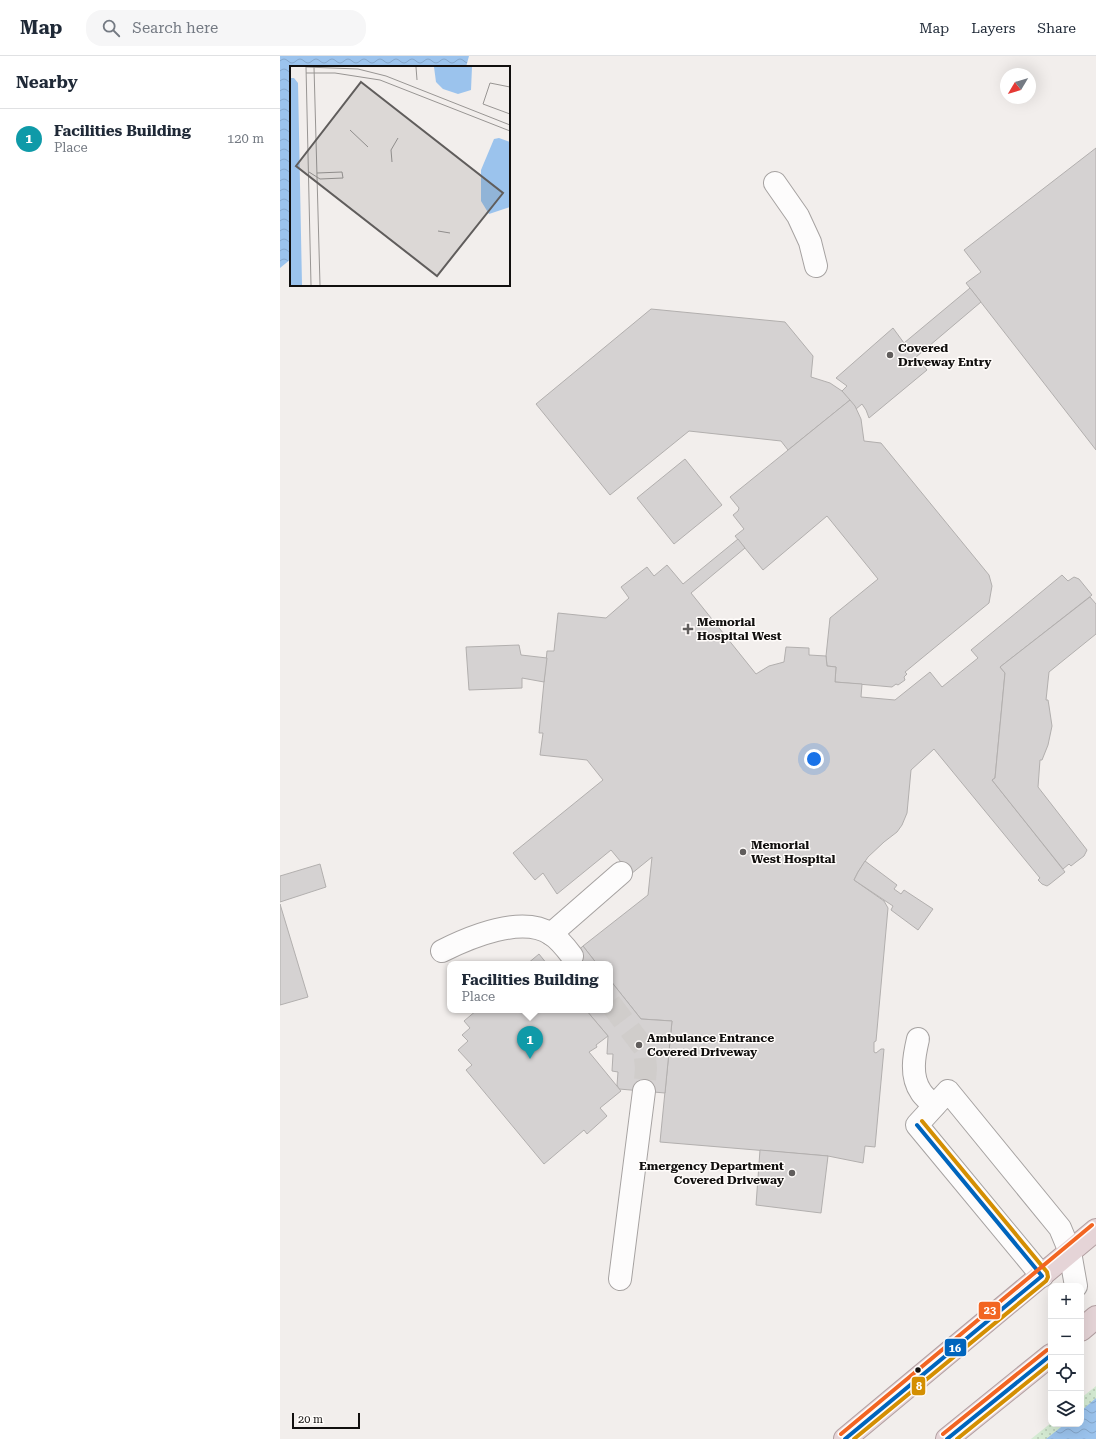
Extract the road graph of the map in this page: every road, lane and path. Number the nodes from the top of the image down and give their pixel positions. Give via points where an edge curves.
1 (775, 183) dead end
2 (816, 266) dead end
3 (621, 873) dead end
4 (551, 934) junction
5 (442, 950) dead end
6 (572, 956) dead end
7 (918, 1039) dead end
8 (644, 1091) tunnel mouth
9 (941, 1098) junction
10 (1096, 1230) edge
11 (1070, 1252) junction
12 (1042, 1276) junction
13 (620, 1279) dead end
14 (1075, 1283) edge
15 (1096, 1317) edge
16 (1084, 1327) edge
17 (1048, 1357) edge
18 (845, 1439) edge
19 (947, 1439) edge

1 - 2 lane via 798,216 810,242
3 - 4 lane
4 - 5 lane via 533,926 505,928 465,939
4 - 6 lane
7 - 9 lane via 913,1069 916,1083 921,1093
8 - 13 lane
9 - 11 lane via 1060,1228
9 - 12 lane via 917,1125
10 - 11 highway
11 - 12 highway
11 - 14 lane
12 - 18 highway
15 - 16 highway
17 - 19 highway

